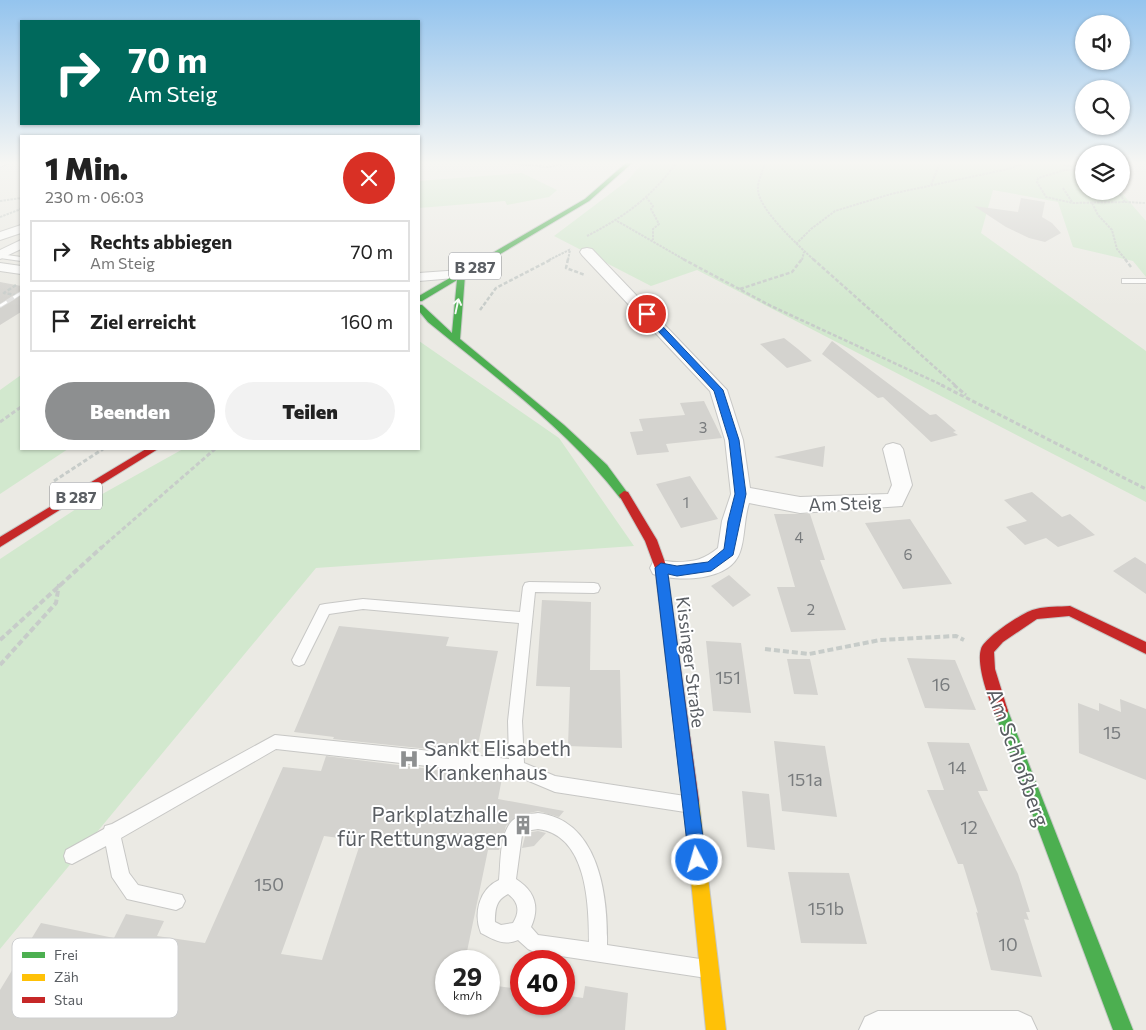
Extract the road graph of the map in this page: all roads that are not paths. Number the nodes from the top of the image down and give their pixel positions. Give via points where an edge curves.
1 (568, 211) edge
2 (20, 229) edge
3 (0, 236) edge
4 (582, 246) road end
5 (19, 250) edge
6 (0, 255) edge
7 (0, 267) edge
8 (20, 270) edge
9 (461, 274) junction
10 (420, 277) edge
11 (1125, 281) dead end
12 (1146, 281) edge
13 (420, 298) edge
14 (420, 308) edge
15 (456, 339) junction
16 (893, 449) dead end
17 (151, 450) edge
18 (741, 494) junction
19 (0, 542) edge
20 (661, 568) junction
21 (594, 588) dead end
22 (526, 618) junction
23 (1146, 648) edge
24 (299, 660) dead end
25 (517, 768) junction
26 (691, 805) junction
27 (111, 832) junction
28 (72, 856) dead end
29 (507, 885) junction
30 (176, 901) dead end
31 (521, 930) junction
32 (598, 953) junction
33 (709, 969) junction
34 (716, 1030) edge
35 (878, 1030) edge
36 (1018, 1030) edge
37 (1123, 1030) edge

1 - 9 street, B 287
2 - 3 street
4 - 18 street via 718,390 734,440
5 - 6 street
7 - 8 street
9 - 10 street
9 - 13 street, B 287
15 -> 9 street via 454,319
11 - 12 lane
14 - 15 street, Kissinger Straße
15 - 20 street, Kissinger Straße via 568,432 606,470 655,544
16 - 18 street, Am Steig via 902,485 895,501 800,505
17 - 19 street, B 287
18 - 20 street via 729,552 711,567 677,571
20 - 26 street, Kissinger Straße
21 - 22 lane via 529,587
22 - 24 lane via 363,604 325,609
22 - 25 lane via 515,721
23 - 37 street, Am Schloßberg via 1070,611 1035,614 998,638 987,650 988,669 1008,732
25 - 26 lane via 555,784
25 - 27 lane via 275,742
26 - 33 street, Kissinger Straße
27 - 28 lane
27 - 30 lane via 121,878 133,893
29 - 31 lane via 518,888 527,903
29 - 31 lane via 490,898 486,909 487,928 495,934 507,936
29 - 32 lane via 517,828 538,820 563,829 577,844 591,875 597,913
31 - 32 lane via 534,944
32 - 33 lane
33 - 34 street, Kissinger Straße
35 - 36 street

